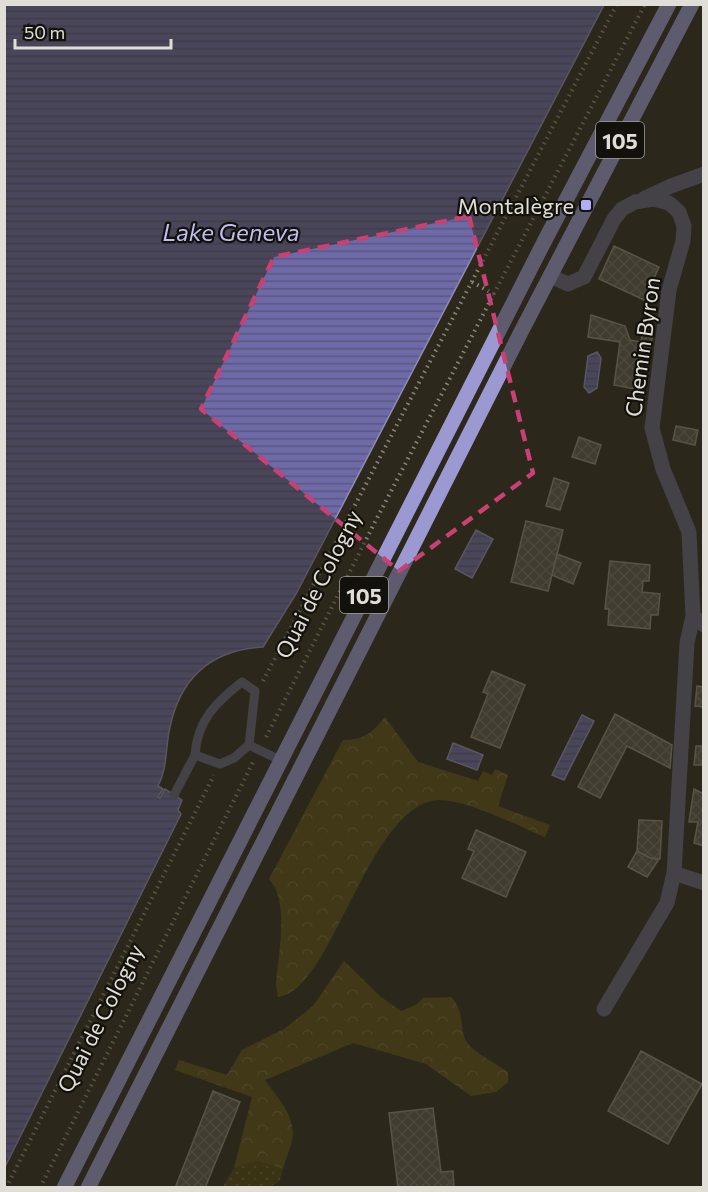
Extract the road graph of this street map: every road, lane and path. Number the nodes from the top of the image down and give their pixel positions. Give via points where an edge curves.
1 (616, 4) edge
2 (645, 4) edge
3 (669, 4) edge
4 (692, 4) edge
5 (704, 174) edge
6 (643, 200) junction
7 (550, 276) junction
8 (526, 278) junction
9 (472, 282) junction
10 (494, 294) junction
11 (698, 620) edge
12 (255, 691) junction
13 (249, 745) junction
14 (259, 750) junction
15 (195, 755) junction
16 (280, 760) junction
17 (220, 764) junction
18 (174, 795) dead end
19 (674, 873) junction
20 (704, 883) edge
21 (604, 1009) dead end
22 (6, 1188) edge
23 (40, 1188) edge
24 (64, 1188) edge
25 (88, 1188) edge

1 - 9 path
2 - 10 path, Quai de Cologny
3 - 8 main road, Quai de Cologny / 105
4 - 7 main road, 105
5 - 6 street
6 - 7 street via 618,213 584,277 568,284
6 - 11 street, Chemin Byron via 669,203 679,212 684,226 669,290 652,428 663,469 689,532
7 - 8 main road via 539,273
7 - 25 main road, 105
8 - 16 main road, Quai de Cologny / 105
9 - 10 path
9 - 12 path via 264,681
10 - 14 path, Quai de Cologny
11 - 19 street via 687,643
12 - 13 lane
12 - 15 lane via 242,682 218,700 204,719
13 - 14 lane
13 - 17 lane
14 - 16 lane
14 - 23 path, Quai de Cologny
15 - 17 lane
15 - 18 lane
16 - 24 main road, Quai de Cologny / 105
17 - 22 path
19 - 20 street
19 - 21 street via 668,903

